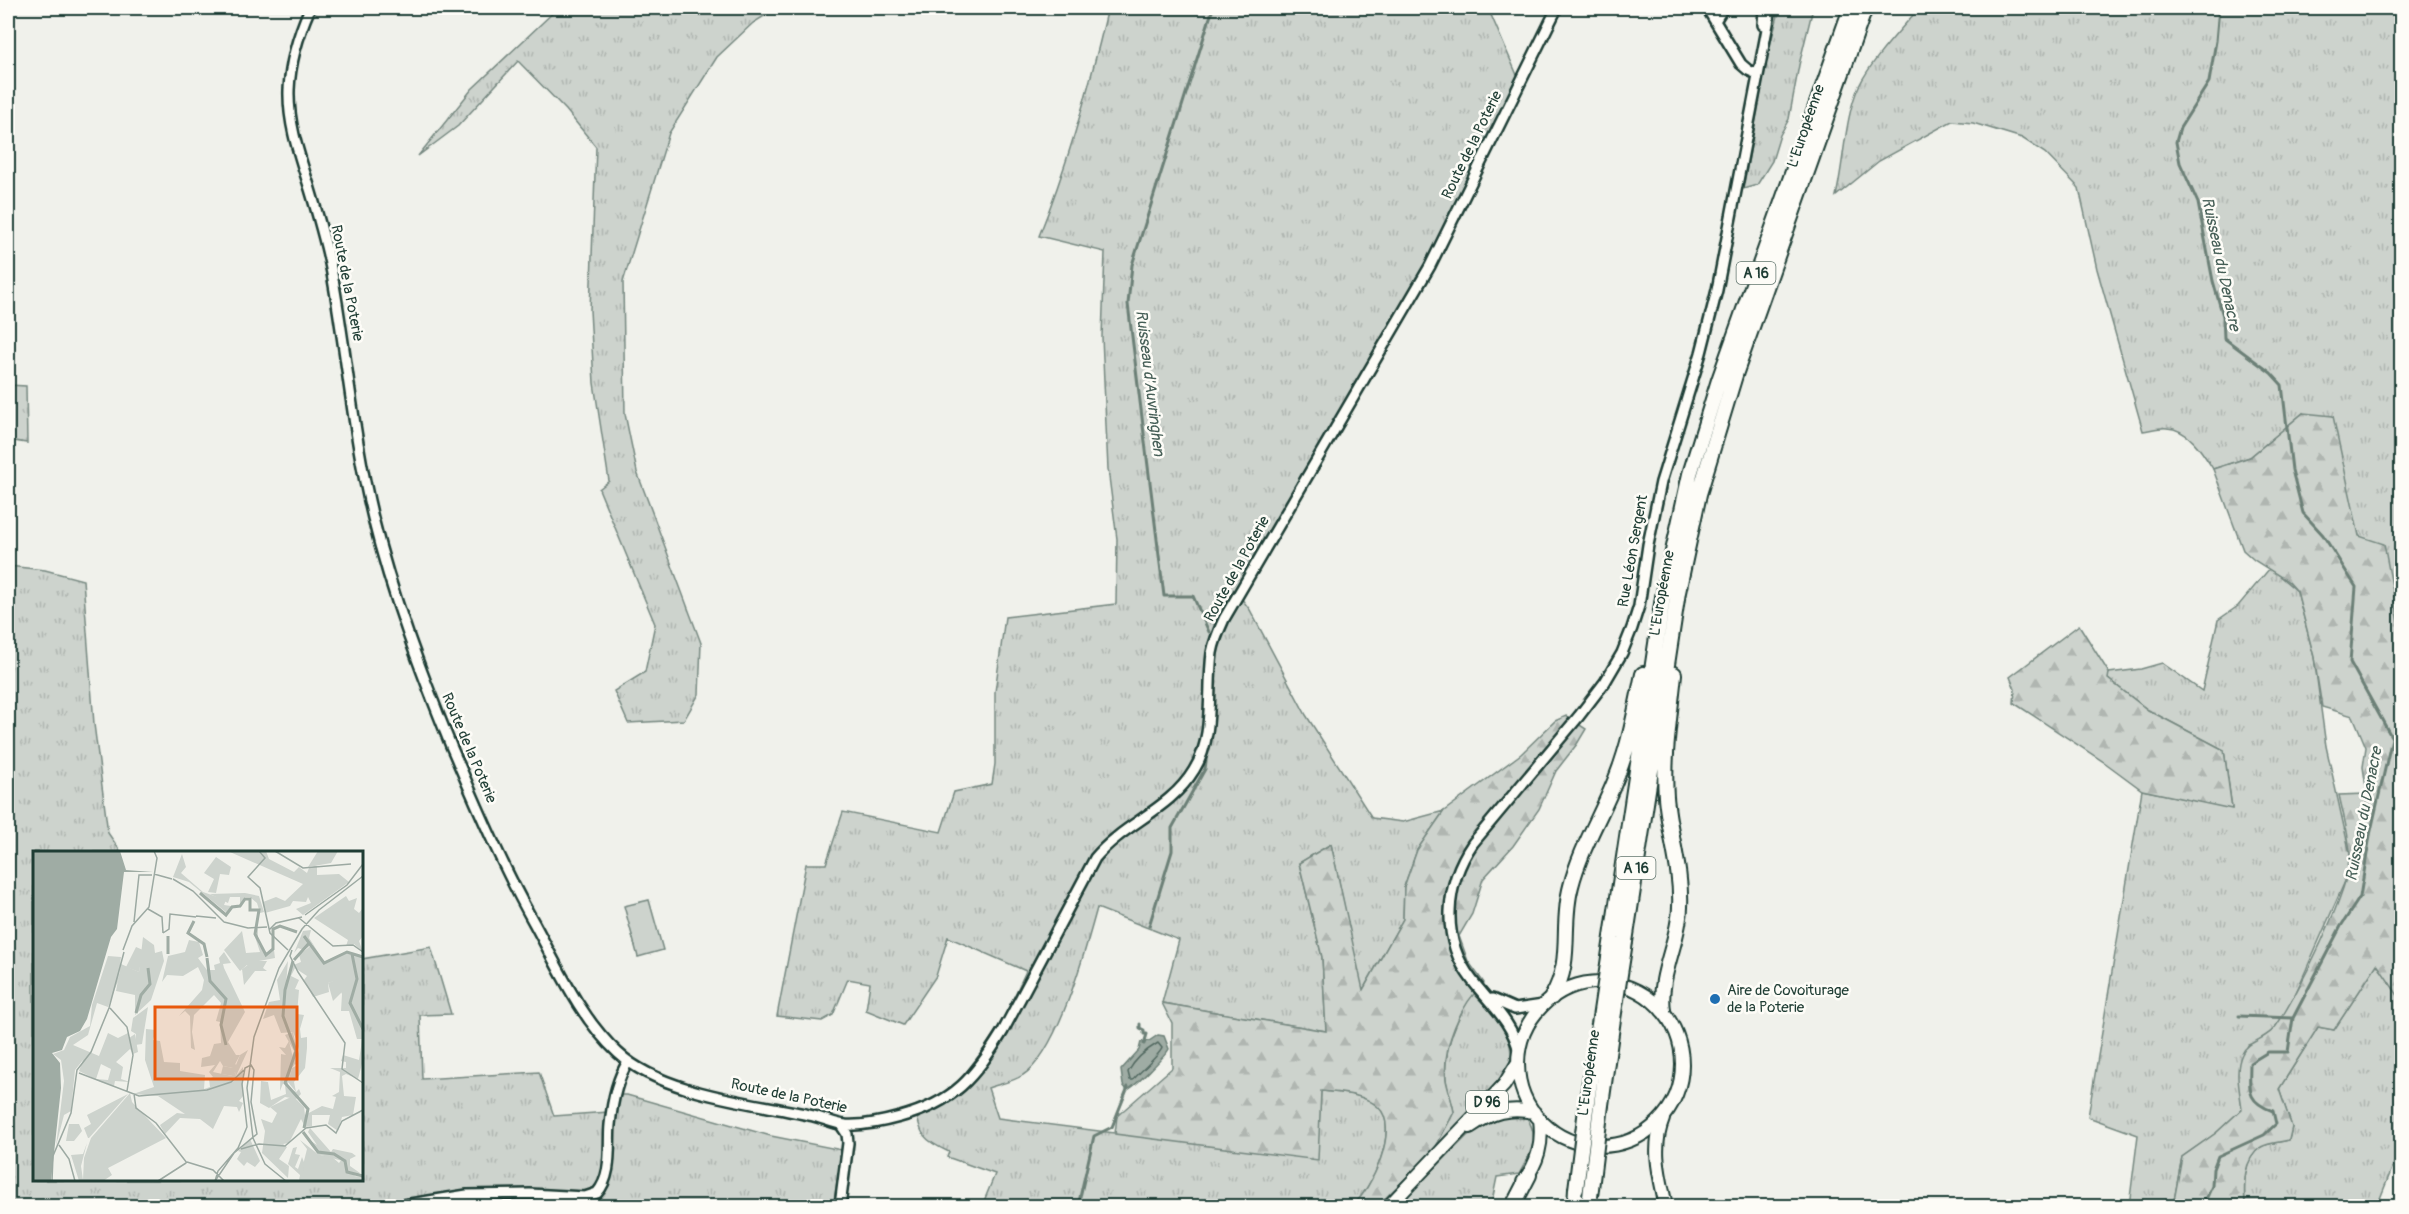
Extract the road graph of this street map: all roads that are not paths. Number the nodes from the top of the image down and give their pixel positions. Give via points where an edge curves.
1 (310, 8) edge
2 (1557, 8) edge
3 (1707, 8) edge
4 (1723, 8) edge
5 (1764, 8) edge
6 (1771, 8) edge
7 (1851, 8) edge
8 (1866, 8) edge
9 (1715, 21) junction
10 (1761, 55) junction
11 (1757, 74) junction
12 (1674, 543) junction
13 (1670, 642) junction
14 (1619, 939) junction
15 (1485, 995) junction
16 (1547, 1001) junction
17 (1663, 1010) junction
18 (1607, 1018) junction
19 (1518, 1057) junction
20 (628, 1062) junction
21 (1537, 1116) junction
22 (1664, 1116) junction
23 (841, 1125) junction
24 (1453, 1141) junction
25 (1529, 1175) junction
26 (1589, 1202) edge
27 (397, 1206) edge
28 (840, 1206) edge
29 (1389, 1206) edge
30 (1508, 1206) edge
31 (1513, 1206) edge
32 (1575, 1206) edge
33 (1666, 1206) edge

1 - 20 street, Route de la Poterie via 291,70 290,113 328,256 379,542 423,679 495,849 579,1004
2 - 23 street, Route de la Poterie via 1430,266 1224,619 1212,654 1203,749 1190,777 1170,799 1113,839 1095,858 1003,1030 960,1089 946,1100 908,1115 877,1123
3 - 9 street
4 - 9 street
5 - 10 street, Rue Léon Sergent
6 - 10 street, Rue Léon Sergent
7 - 12 highway, L'Européenne / A 16 via 1719,380
8 - 13 highway, L'Européenne / A 16 via 1714,442 1691,530
9 - 11 street via 1741,64
10 - 11 street, Rue Léon Sergent
11 - 15 street, Rue Léon Sergent via 1713,309 1661,482 1639,606 1629,637 1605,682 1478,837 1455,878 1449,911 1452,939 1467,973
12 - 14 highway, L'Européenne / A 16 via 1657,639
12 - 16 highway via 1655,609 1623,761 1570,887 1564,970
13 - 14 highway, L'Européenne / A 16
13 - 17 highway via 1675,664 1666,790 1680,906 1677,938 1662,988
14 - 18 highway, L'Européenne / A 16, bridge
15 - 16 street via 1515,1009
15 - 19 street, Rue Léon Sergent via 1510,1029
16 - 17 main road via 1581,984 1612,982 1642,993
16 - 19 main road via 1526,1029
17 - 22 main road via 1677,1032 1683,1061 1678,1090
18 - 26 highway, L'Européenne / A 16, bridge
18 - 32 highway, L'Européenne / A 16, bridge via 1587,1101
19 - 21 main road via 1521,1086
19 - 24 main road, D 96 via 1504,1085
20 - 23 street, Route de la Poterie via 675,1084
20 - 27 street via 614,1102 606,1177 597,1192 585,1197 467,1195
21 - 22 main road via 1570,1140 1602,1146 1639,1137
21 - 24 main road, D 96 via 1512,1109 1495,1112
21 - 25 main road via 1540,1149
22 - 33 main road via 1656,1153
23 - 28 street via 848,1143
24 - 29 main road, D 96
25 - 30 main road
25 - 31 highway

